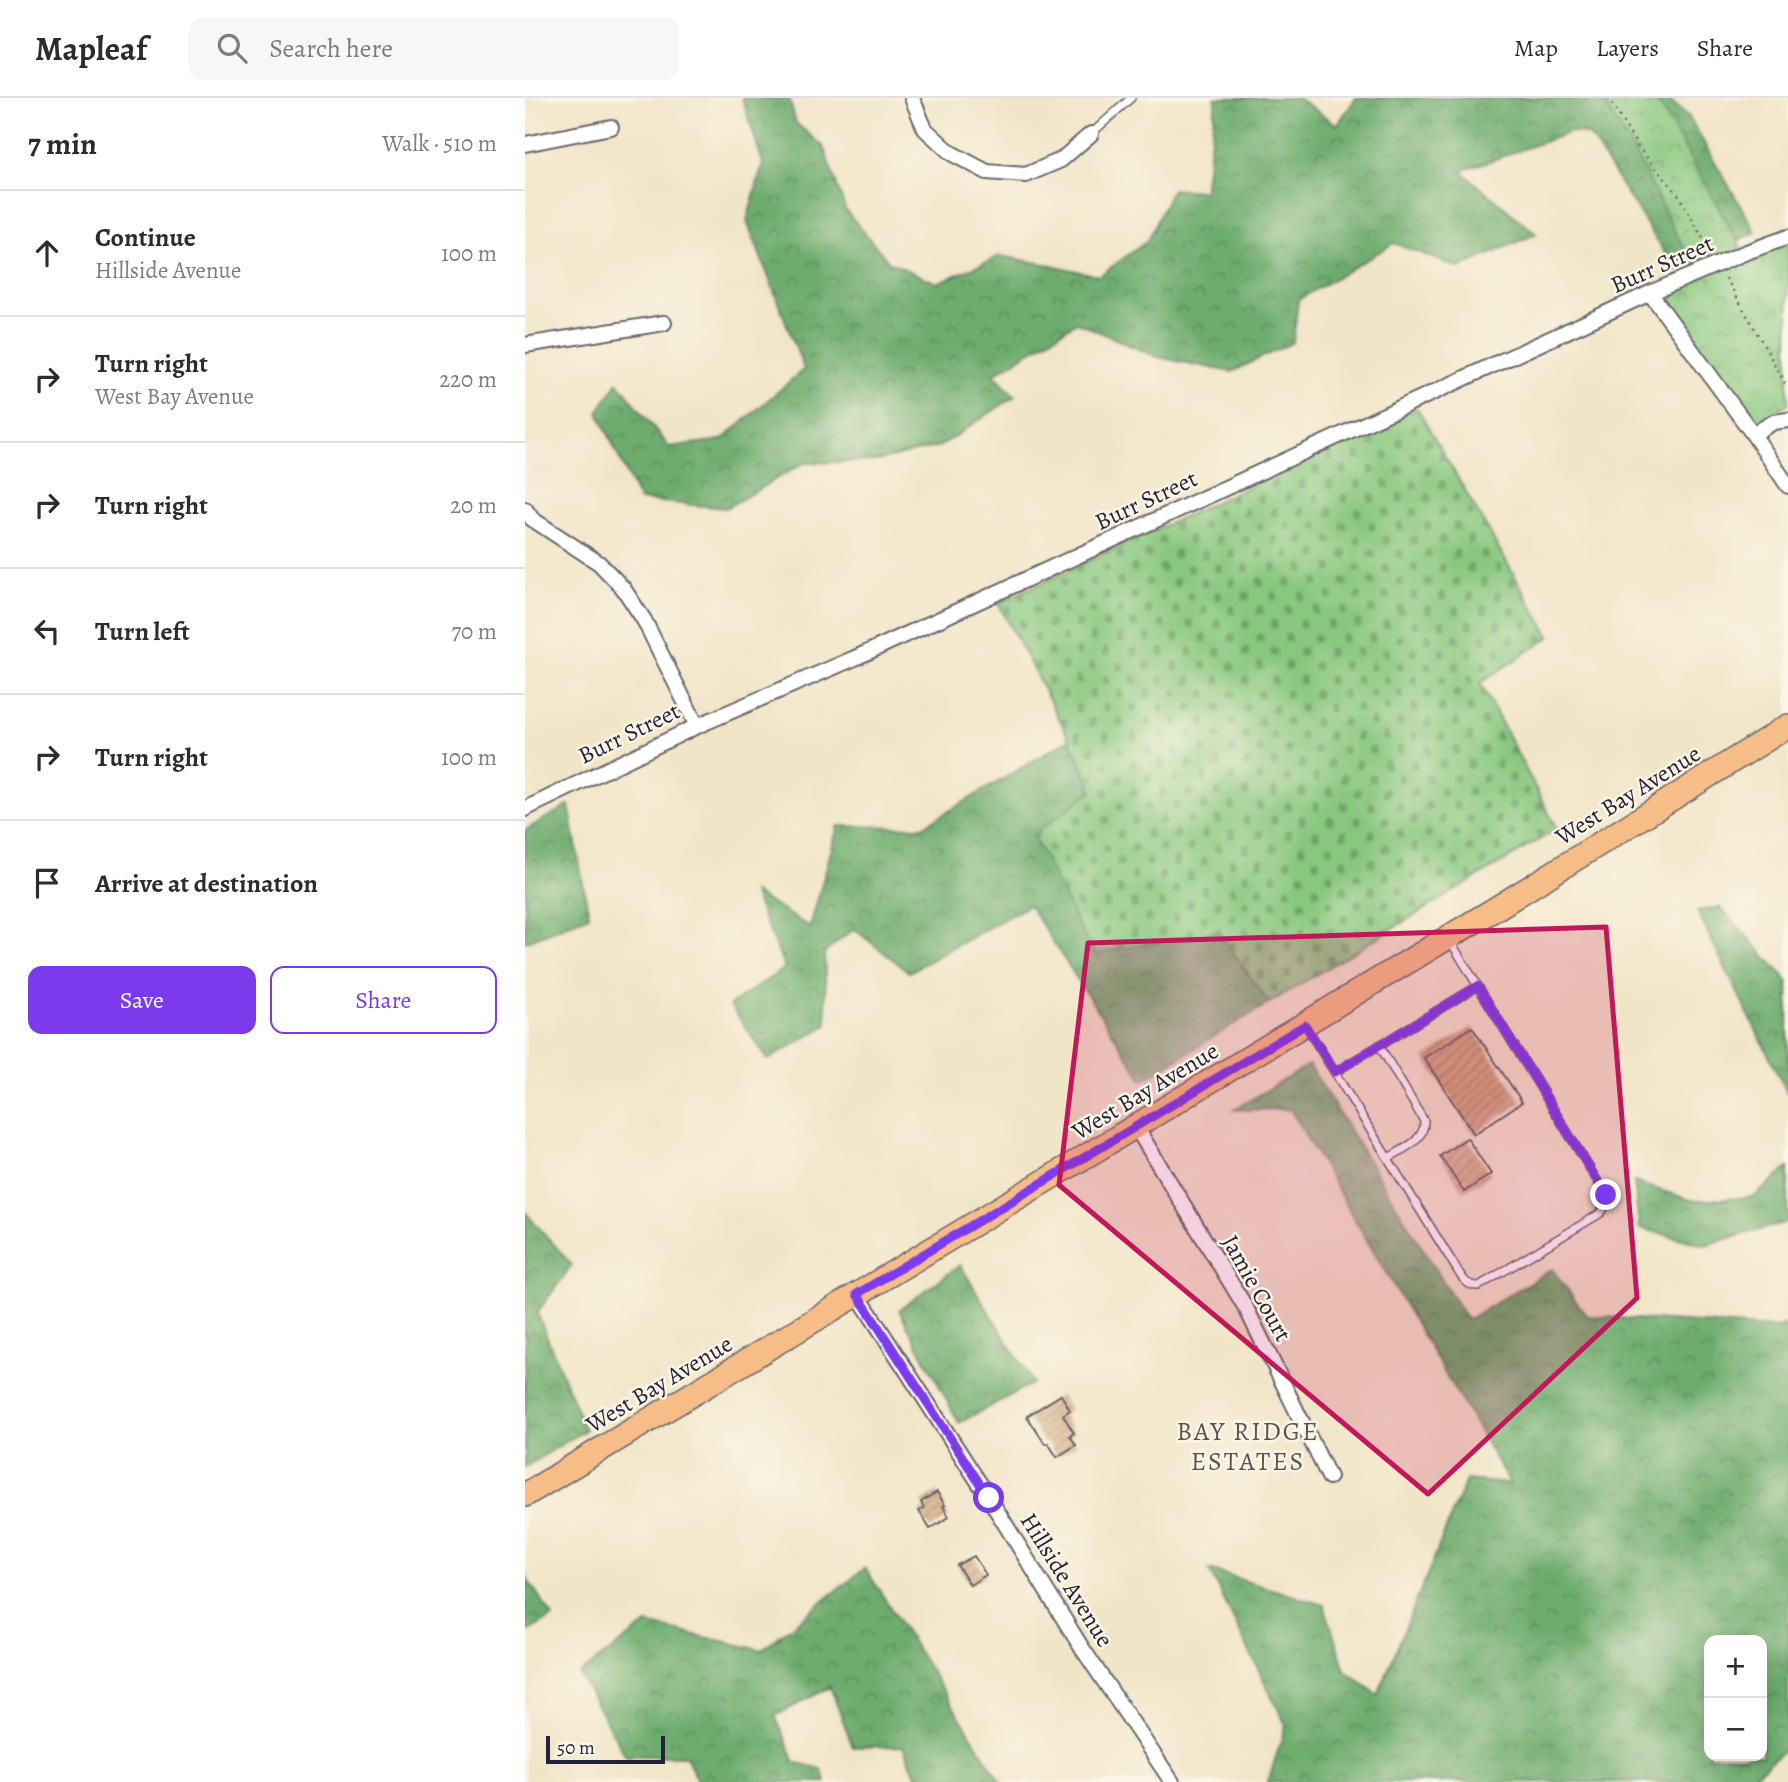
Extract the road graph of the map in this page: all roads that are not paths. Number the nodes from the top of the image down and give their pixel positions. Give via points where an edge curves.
1 (912, 98) edge
2 (1131, 98) edge
3 (611, 127) dead end
4 (1091, 134) joint
5 (525, 144) edge
6 (1788, 237) edge
7 (1650, 293) junction
8 (664, 323) dead end
9 (525, 345) edge
10 (1788, 420) edge
11 (1753, 434) junction
12 (1788, 486) edge
13 (525, 509) edge
14 (697, 726) junction
15 (1788, 726) edge
16 (525, 809) edge
17 (1448, 937) junction
18 (1478, 986) junction
19 (1305, 1025) junction
20 (1379, 1045) junction
21 (1335, 1072) junction
22 (1136, 1127) junction
23 (1388, 1158) junction
24 (857, 1294) junction
25 (1329, 1477) dead end
26 (525, 1495) edge
27 (1172, 1782) edge

1 - 4 street via 925,130 951,153 987,172 1026,175 1061,160
2 - 4 lane
3 - 5 street
6 - 7 street, Burr Street
7 - 11 street
7 - 14 street, Burr Street via 868,653
8 - 9 street
10 - 11 street via 1773,422
11 - 12 street
13 - 14 street via 532,519 599,563 623,588
14 - 16 street, Burr Street
15 - 17 main road, West Bay Avenue
17 - 18 lane
17 - 19 main road, West Bay Avenue
18 - 20 lane
18 - 23 lane via 1606,1195 1604,1209 1473,1287 1463,1280
19 - 21 lane
19 - 22 main road, West Bay Avenue
20 - 21 lane
20 - 23 lane via 1424,1121 1420,1138
21 - 23 lane
22 - 24 main road, West Bay Avenue
22 - 25 street, Jamie Court via 1246,1308
24 - 26 main road, West Bay Avenue
24 - 27 street, Hillside Avenue

